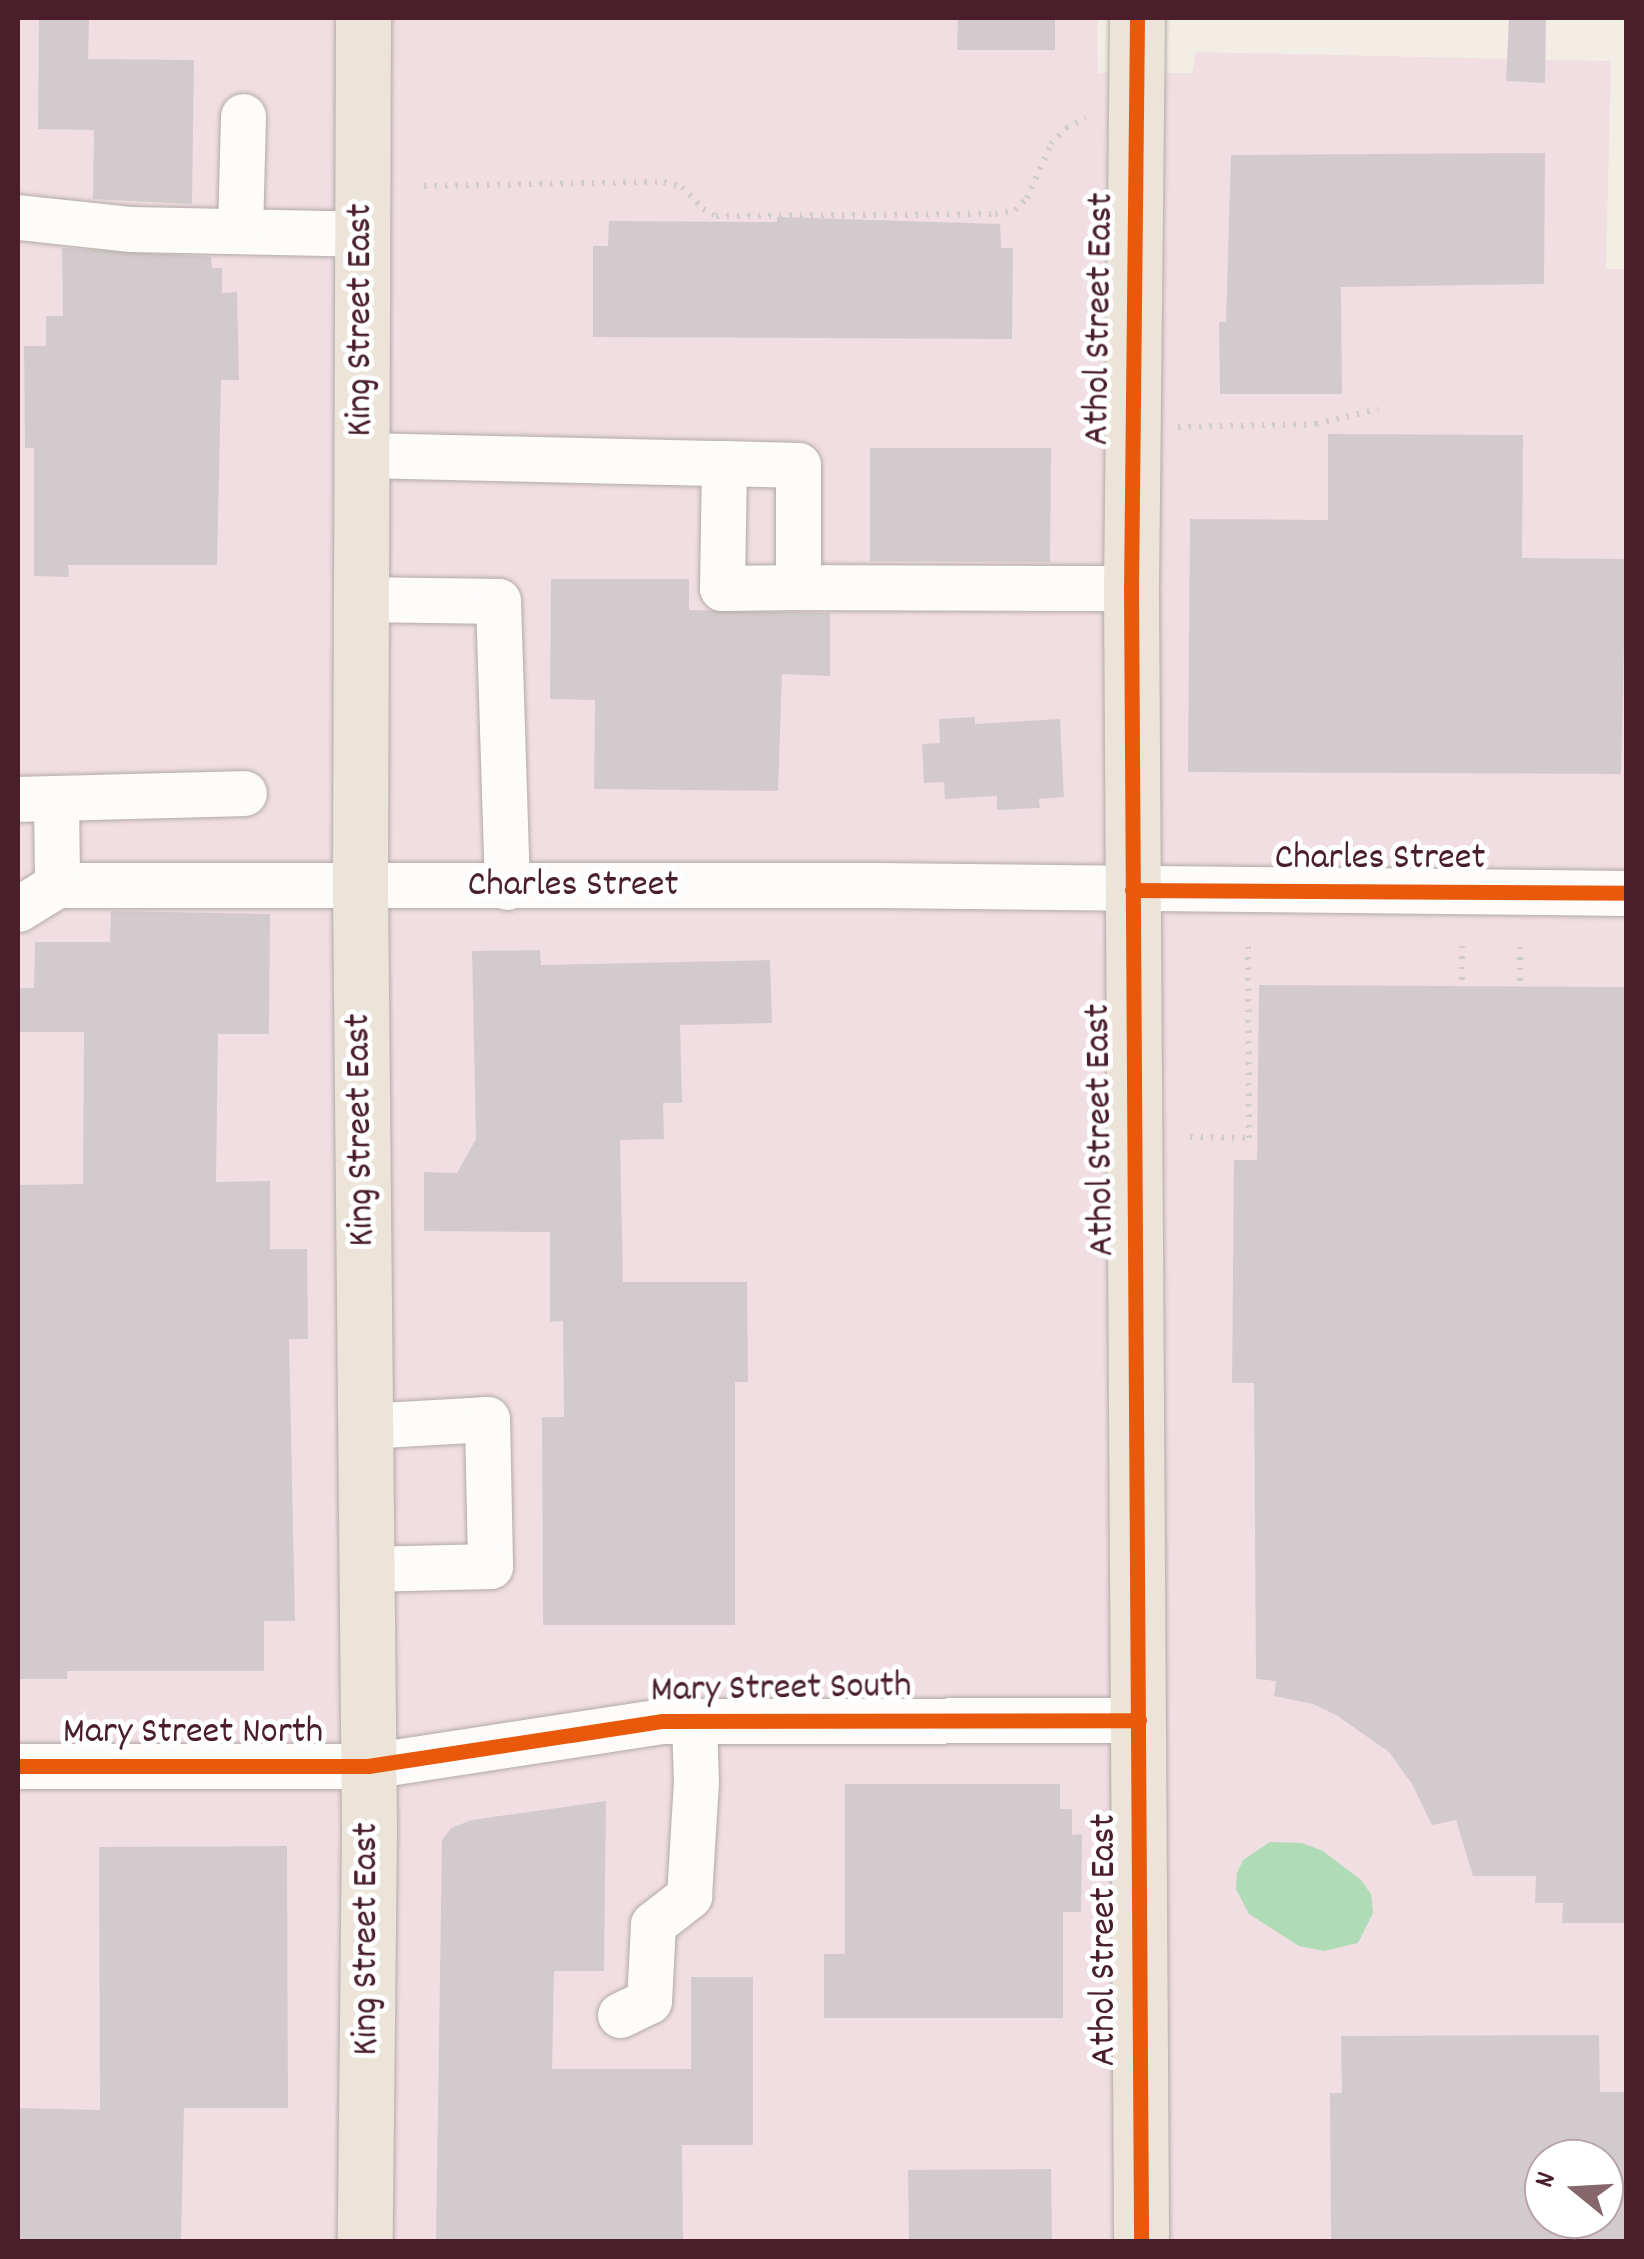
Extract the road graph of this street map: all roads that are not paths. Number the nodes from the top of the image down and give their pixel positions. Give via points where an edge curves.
1 (363, 18) edge
2 (1136, 18) edge
3 (243, 116) dead end
4 (18, 216) edge
5 (240, 232) junction
6 (362, 234) junction
7 (362, 455) junction
8 (724, 463) junction
9 (798, 587) junction
10 (1132, 588) junction
11 (360, 598) junction
12 (244, 794) dead end
13 (37, 798) edge
14 (57, 885) junction
15 (507, 887) junction
16 (360, 888) junction
17 (1132, 890) junction
18 (1626, 893) edge
19 (18, 909) edge
20 (365, 1426) junction
21 (366, 1570) junction
22 (1139, 1720) junction
23 (694, 1721) junction
24 (18, 1766) edge
25 (368, 1766) junction
26 (620, 2016) dead end
27 (365, 2242) edge
28 (1141, 2242) edge

1 - 6 main road, King Street East
2 - 10 main road, Athol Street East
3 - 5 street
4 - 5 street
5 - 6 street
6 - 7 main road, King Street East
7 - 8 street
7 - 11 main road, King Street East
8 - 9 street via 798,465
8 - 9 street via 722,588
9 - 10 street
10 - 17 main road, Athol Street East
11 - 15 street via 498,602
11 - 16 main road, King Street East
12 - 13 street
13 - 14 street
14 - 16 street, Charles Street
14 - 19 street
15 - 16 street, Charles Street
15 - 17 street, Charles Street
16 - 20 main road, King Street East
17 - 18 street, Charles Street
17 - 22 main road, Athol Street East
20 - 21 main road, King Street East
20 - 21 street via 488,1419 490,1566
21 - 25 main road, King Street East
22 - 23 street, Mary Street South
22 - 28 main road, Athol Street East
23 - 25 street, Mary Street South
23 - 26 street via 690,1896 653,1924 650,2001
24 - 25 street, Mary Street North
25 - 27 main road, King Street East

